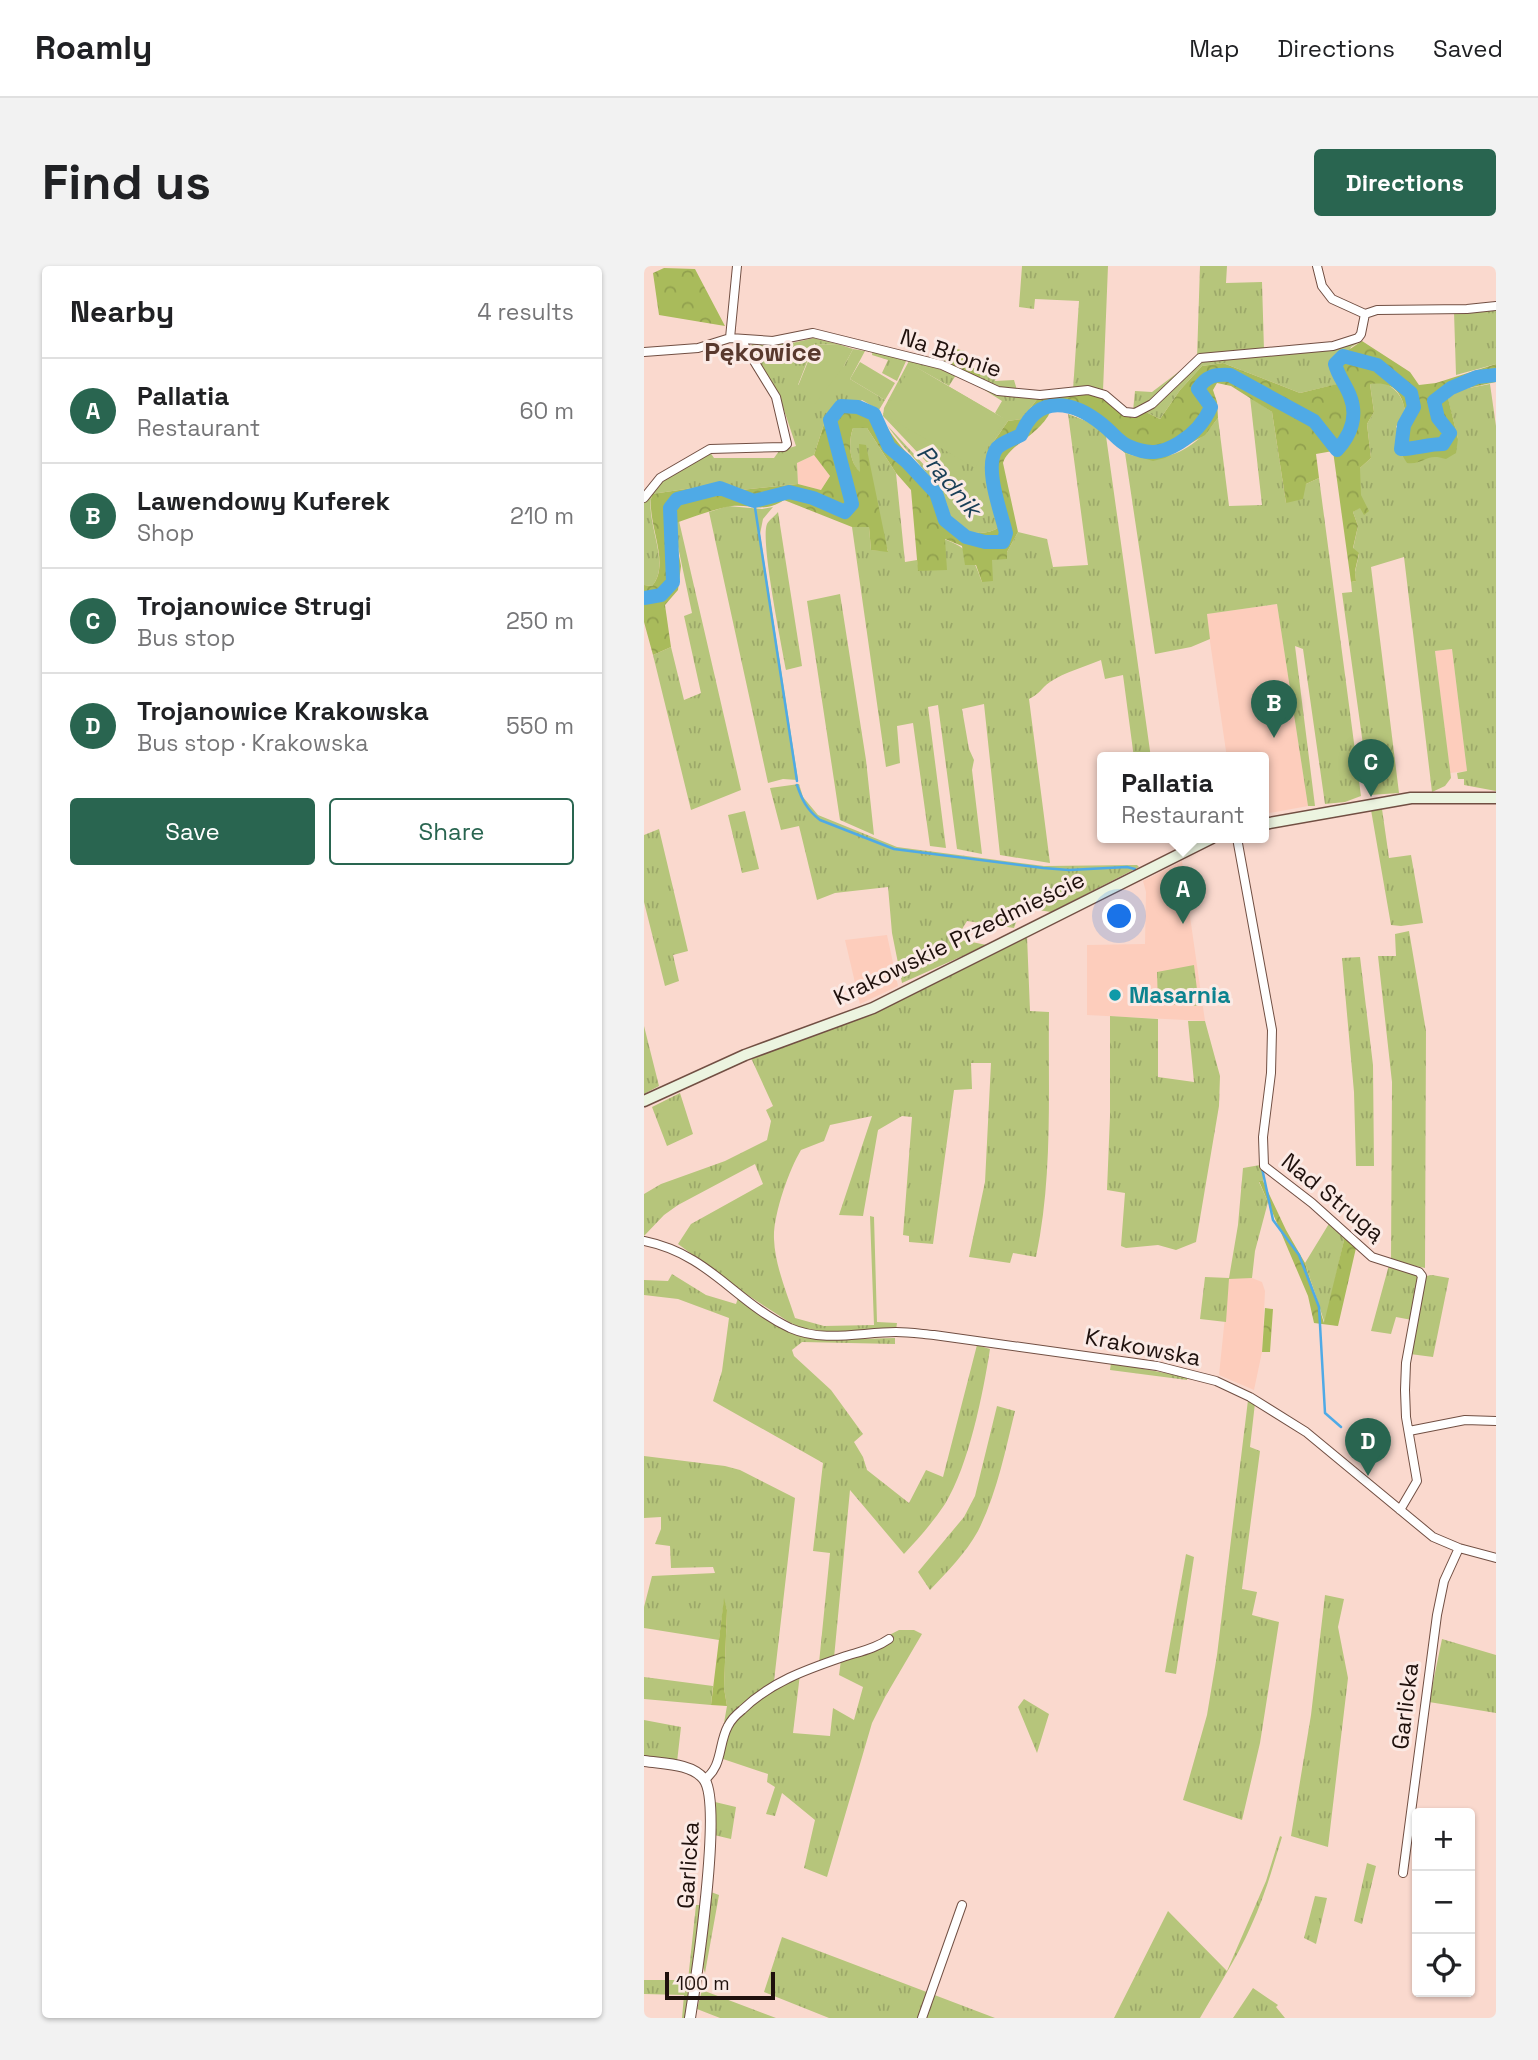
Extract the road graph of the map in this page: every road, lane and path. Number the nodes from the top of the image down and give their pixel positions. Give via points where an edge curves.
1 (737, 266) edge
2 (1317, 266) edge
3 (1496, 306) edge
4 (1366, 314) junction
5 (730, 338) junction
6 (741, 340) junction
7 (644, 352) edge
8 (644, 498) edge
9 (1496, 798) edge
10 (1269, 823) edge
11 (1202, 843) edge
12 (1238, 843) edge
13 (644, 1101) edge
14 (644, 1241) edge
15 (1496, 1421) edge
16 (1409, 1431) junction
17 (1400, 1510) junction
18 (1459, 1548) junction
19 (1496, 1558) edge
20 (888, 1639) dead end
21 (644, 1761) edge
22 (704, 1780) junction
23 (1403, 1872) dead end
24 (962, 1905) dead end
25 (690, 2018) edge
26 (922, 2018) edge

1 - 5 street
2 - 4 street via 1322,286 1332,299
3 - 4 street
4 - 6 street, Na Błonie via 1358,338 1333,346 1200,358 1152,404 1135,413 1088,390 1040,395 998,391 942,365 813,333 773,341
5 - 6 street, Na Błonie
5 - 7 street via 698,348
6 - 8 street via 776,397 788,444 710,449 660,478
9 - 10 main road via 1411,798
11 - 13 main road, Krakowskie Przedmieście via 873,1007 751,1052
12 - 16 street, Nad Strugą via 1272,1030 1264,1166 1372,1257 1422,1276 1406,1363
14 - 17 street, Krakowska via 695,1259 791,1328 820,1336 897,1332 941,1336 1105,1358 1216,1381 1250,1396 1306,1432
15 - 16 street via 1465,1420
16 - 17 street, Nad Strugą via 1417,1481
17 - 18 street, Krakowska via 1433,1537
18 - 19 street, Krakowska
18 - 23 street, Garlicka via 1444,1581 1437,1615
20 - 22 street via 798,1673 758,1696 727,1726 715,1770
21 - 22 street via 687,1768
22 - 25 street, Garlicka via 711,1821
24 - 26 street

